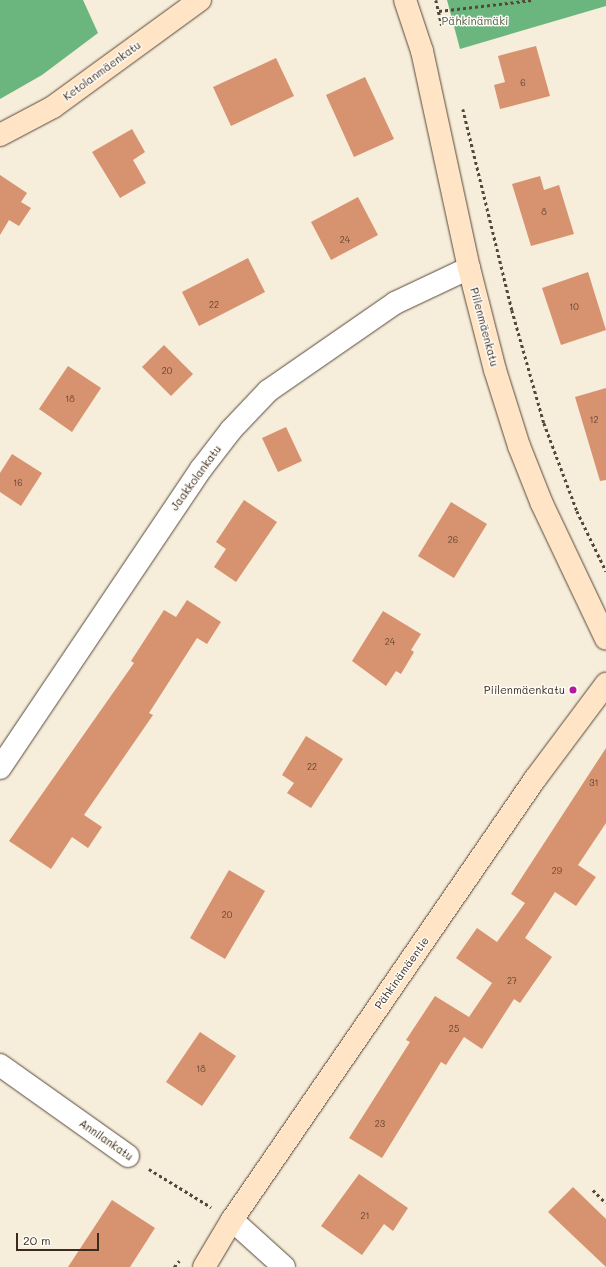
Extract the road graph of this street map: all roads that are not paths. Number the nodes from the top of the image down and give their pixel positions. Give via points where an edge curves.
1 (200, 0) edge
2 (405, 0) edge
3 (0, 135) edge
4 (469, 268) junction
5 (606, 639) edge
6 (606, 684) edge
7 (0, 768) edge
8 (0, 1065) edge
9 (128, 1156) road end
10 (223, 1215) junction
11 (204, 1267) edge
12 (284, 1267) edge

1 - 3 street, Ketolanmäenkatu via 53,107
2 - 4 street, Piilenmäenkatu via 422,51
4 - 5 street, Piilenmäenkatu via 495,370 518,446 542,504
4 - 7 street, Jaakkolankatu via 395,303 268,391 231,430 201,469
6 - 10 street, Pähkinämäentie via 535,779
8 - 9 street, Annilankatu
10 - 11 street, Pähkinämäentie
10 - 12 street

